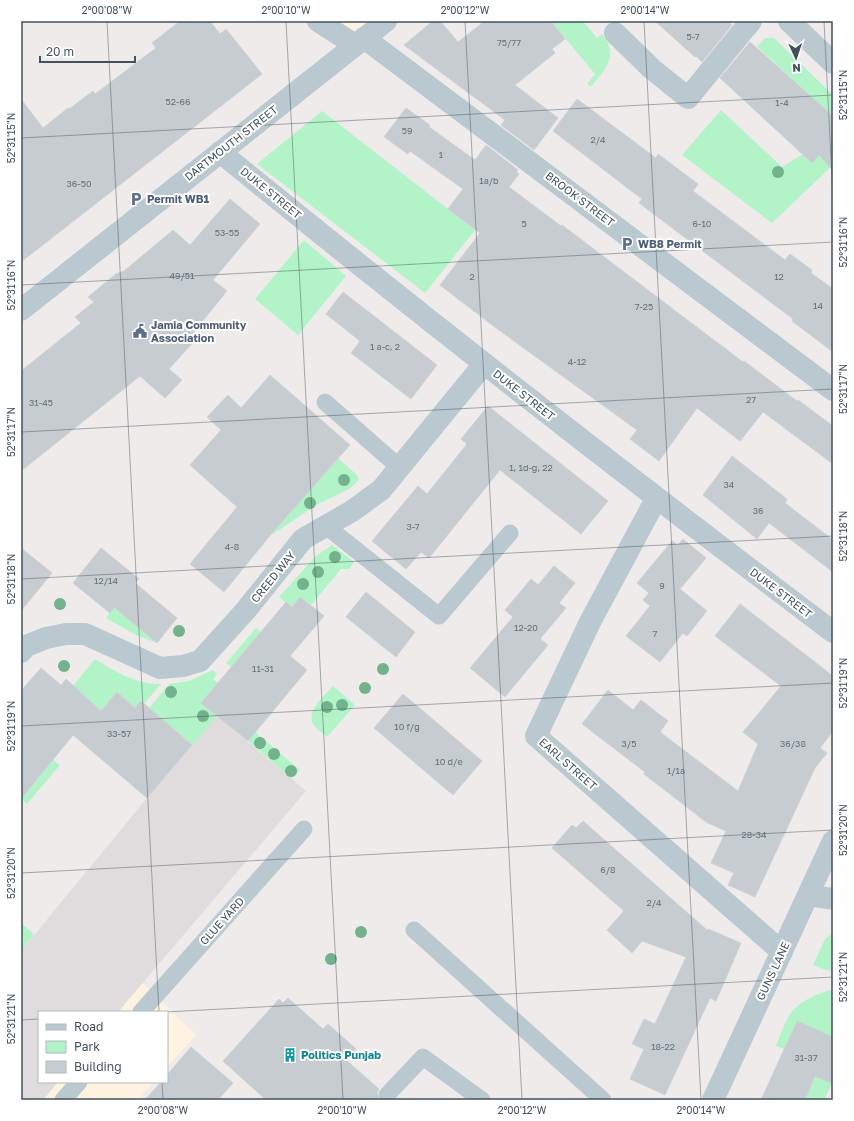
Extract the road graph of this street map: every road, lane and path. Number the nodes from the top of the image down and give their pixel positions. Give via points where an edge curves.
1 (318, 21) edge
2 (386, 21) edge
3 (751, 21) edge
4 (789, 21) edge
5 (615, 32) dead end
6 (360, 41) junction
7 (833, 62) edge
8 (220, 152) junction
9 (21, 310) edge
10 (484, 364) junction
11 (833, 390) edge
12 (325, 402) dead end
13 (399, 467) junction
14 (656, 498) junction
15 (326, 526) junction
16 (510, 533) dead end
17 (833, 632) edge
18 (21, 652) edge
19 (304, 829) dead end
20 (833, 841) edge
21 (808, 895) junction
22 (833, 899) edge
23 (414, 930) dead end
24 (782, 952) junction
25 (142, 1011) edge
26 (78, 1083) edge
27 (386, 1095) dead end
28 (63, 1100) edge
29 (482, 1100) edge
30 (603, 1100) edge
31 (713, 1100) edge

1 - 6 street, BROOK STREET
2 - 6 street, DARTMOUTH STREET
3 - 5 street via 688,98 652,69
4 - 7 street
6 - 8 street, DARTMOUTH STREET
6 - 11 street, BROOK STREET
8 - 9 street, DARTMOUTH STREET
8 - 10 street, DUKE STREET
10 - 13 street, CREED WAY
10 - 14 street, DUKE STREET
12 - 13 lane
13 - 15 street, CREED WAY via 381,490
14 - 17 street, DUKE STREET
14 - 24 street, EARL STREET via 590,622 536,736
15 - 16 lane via 439,616
15 - 18 street, CREED WAY via 303,539 246,610 200,661 160,668 85,634 46,638 26,646
19 - 25 lane, GLUE YARD
20 - 21 street, GUNS LANE
21 - 22 street
21 - 24 street, GUNS LANE
23 - 30 lane
24 - 31 street, GUNS LANE
26 - 28 lane
27 - 29 lane via 423,1057

